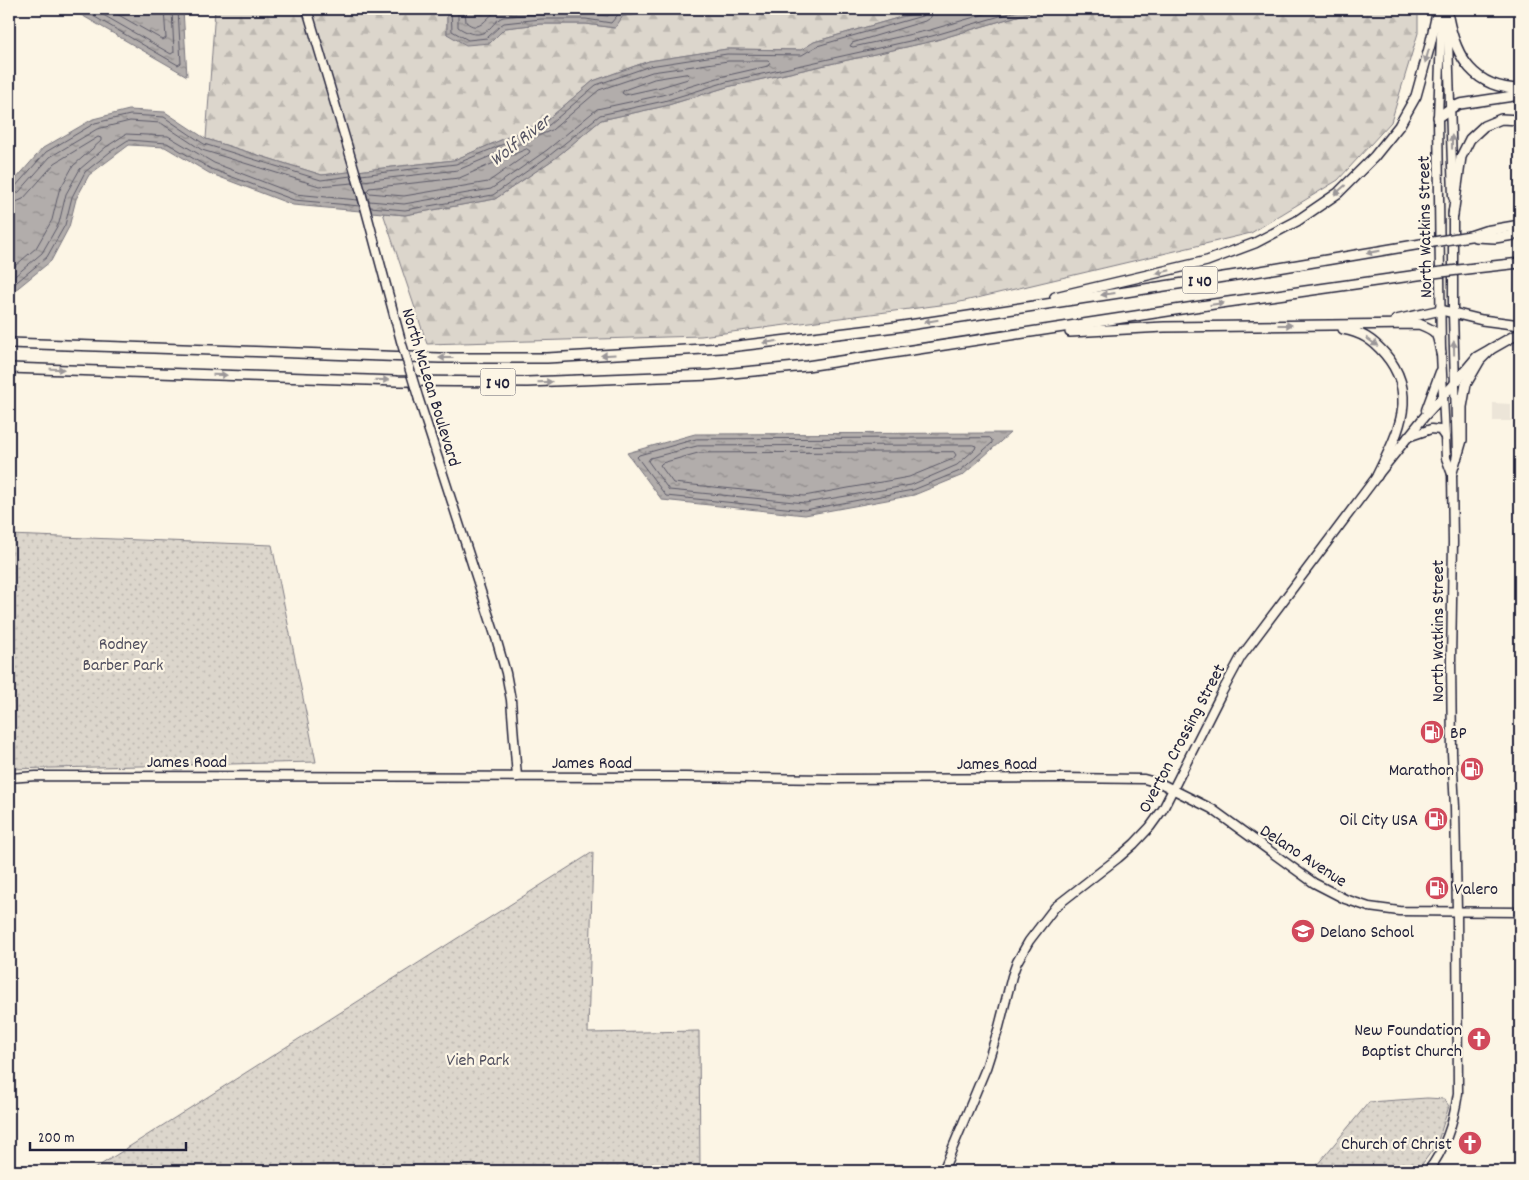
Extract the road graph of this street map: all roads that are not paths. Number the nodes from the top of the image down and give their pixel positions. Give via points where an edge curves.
1 (307, 9) edge
2 (1440, 9) edge
3 (1447, 13) edge
4 (1520, 89) edge
5 (1520, 95) edge
6 (1451, 108) junction
7 (1438, 117) junction
8 (1520, 120) edge
9 (1453, 215) junction
10 (1520, 220) edge
11 (1520, 225) edge
12 (1485, 232) junction
13 (1520, 234) edge
14 (1470, 236) junction
15 (1520, 263) edge
16 (1520, 267) edge
17 (1475, 268) junction
18 (997, 310) junction
19 (1441, 310) junction
20 (1453, 313) junction
21 (1370, 324) junction
22 (1310, 325) junction
23 (1520, 325) edge
24 (1520, 335) edge
25 (996, 338) junction
26 (9, 343) edge
27 (1491, 349) junction
28 (1441, 352) junction
29 (9, 368) edge
30 (1454, 383) junction
31 (1443, 395) junction
32 (1424, 417) junction
33 (1408, 437) junction
34 (1445, 437) junction
35 (1457, 457) junction
36 (1452, 474) junction
37 (1377, 476) junction
38 (517, 777) junction
39 (9, 778) edge
40 (1174, 789) junction
41 (1457, 912) junction
42 (1520, 912) edge
43 (1432, 1170) edge
44 (943, 1171) edge

1 - 38 main road, North McLean Boulevard, bridge via 401,341 506,674
2 - 7 main road, North Watkins Street
2 -> 18 highway via 1416,96 1399,126 1338,193 1255,243 1207,261
3 - 4 highway via 1460,55 1471,71 1486,82
3 - 6 main road, North Watkins Street
5 - 6 highway
6 - 7 highway
9 -> 6 main road, North Watkins Street
7 - 19 main road, North Watkins Street
8 - 9 highway via 1502,119 1484,126 1470,139 1461,157
9 - 20 main road, North Watkins Street
10 - 12 highway via 1500,224
11 - 12 highway, I 40
12 - 14 highway, I 40
13 - 14 highway via 1496,238
14 -> 18 highway, I 40, bridge
15 - 17 highway, I 40
16 - 17 highway
25 -> 17 highway, I 40, bridge
18 -> 26 highway, I 40 via 896,327 721,348 547,358 429,358
19 - 20 highway
19 - 21 highway
19 - 28 main road, North Watkins Street
20 - 23 highway
30 -> 20 main road, North Watkins Street
21 - 22 highway
21 - 28 highway via 1419,324 1433,329
25 -> 22 highway via 1156,327
22 -> 37 highway via 1355,331 1377,345 1393,363 1402,381 1401,420
24 - 27 highway
29 -> 25 highway, I 40 via 397,381 527,382 645,378 817,365
27 - 30 highway via 1477,357
27 - 35 highway via 1480,360 1466,384 1462,440
28 - 31 main road, North Watkins Street
28 - 32 main road via 1439,375
30 - 31 main road, Overton Crossing Street
30 - 35 main road, North Watkins Street
31 - 32 main road, Overton Crossing Street
31 - 34 main road, North Watkins Street
32 - 33 main road, Overton Crossing Street
33 - 34 main road via 1431,430 1440,430
33 - 37 main road, Overton Crossing Street
34 - 36 main road, North Watkins Street via 1446,458
35 - 36 main road, North Watkins Street
36 - 41 main road, North Watkins Street via 1452,753
37 - 40 main road, Overton Crossing Street via 1241,657
38 - 39 main road, James Road
38 - 40 main road, James Road via 1120,778 1144,780
40 - 41 main road, Delano Avenue via 1212,809 1314,883 1345,899 1369,907 1399,911
40 - 44 main road, Overton Crossing Street via 1150,828 1118,858 1055,907 1022,952 986,1068
41 - 42 main road, Delano Avenue
41 - 43 main road, North Watkins Street via 1458,1093 1451,1127

